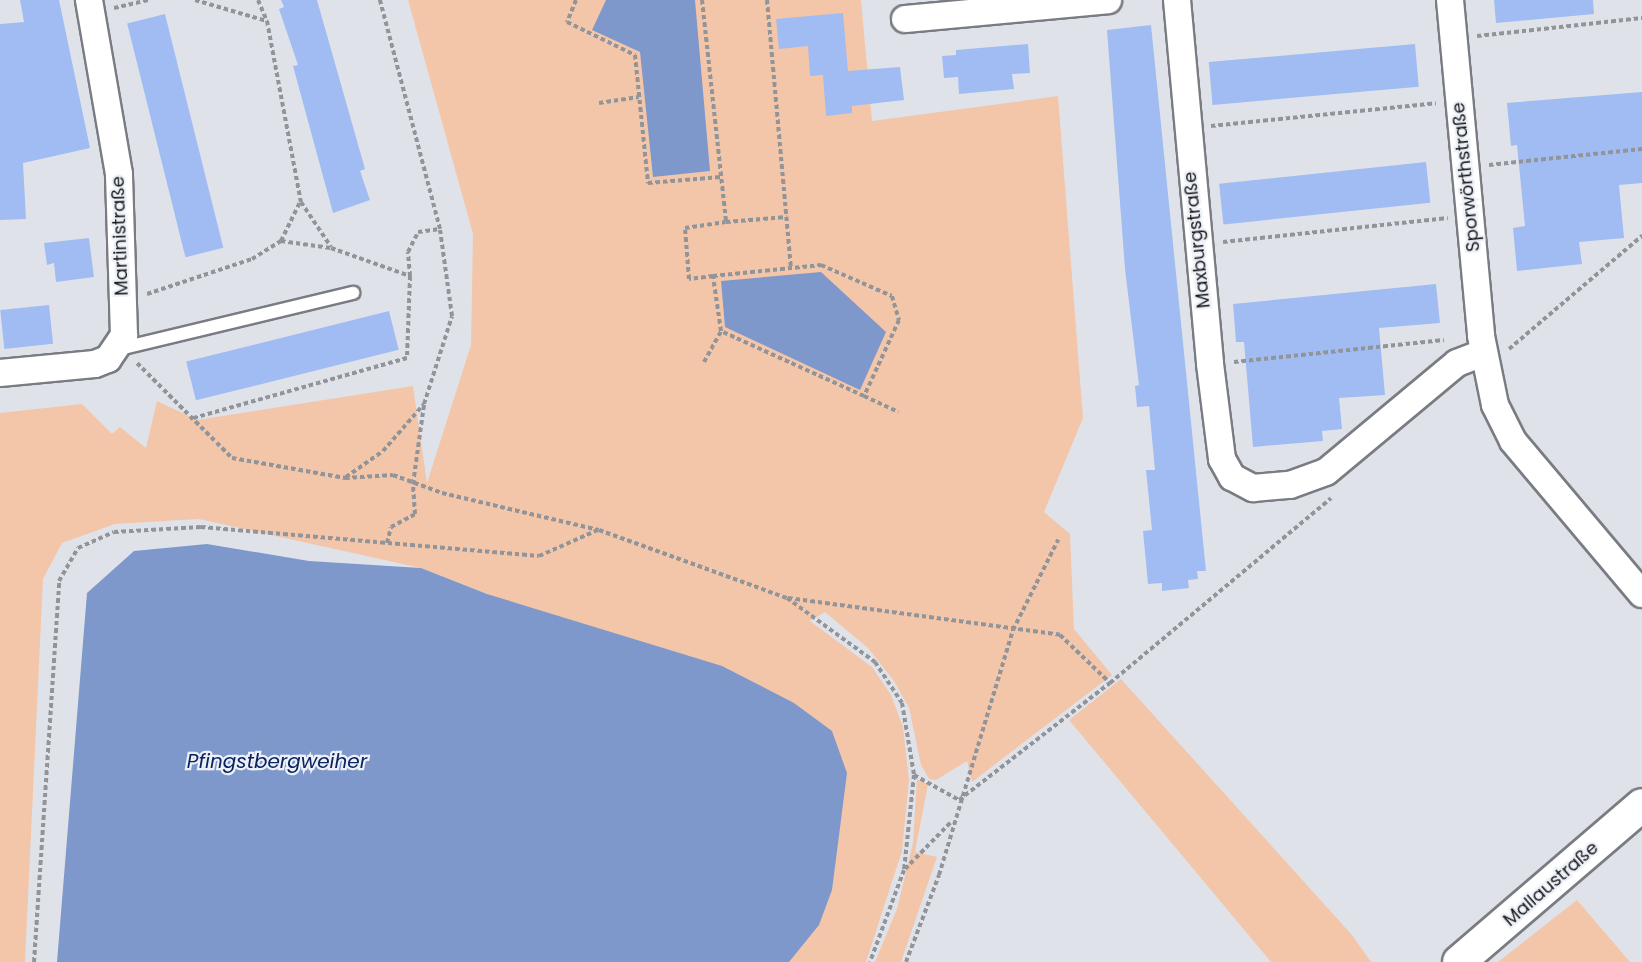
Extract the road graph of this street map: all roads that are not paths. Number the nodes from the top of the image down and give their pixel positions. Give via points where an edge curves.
1 (1108, 0) edge
2 (1177, 0) edge
3 (1450, 0) edge
4 (90, 6) edge
5 (905, 19) dead end
6 (353, 293) dead end
7 (119, 349) junction
8 (1483, 353) junction
9 (0, 373) edge
10 (1642, 594) edge
11 (1639, 813) edge
12 (1459, 962) edge

1 - 5 street
2 - 8 street, Maxburgstraße via 1210,364 1222,459 1232,477 1253,488 1290,485 1326,472 1457,363
3 - 8 street, Sporwörthstraße
4 - 7 street, Martinistraße via 119,174 124,335
6 - 7 lane
7 - 9 street via 95,364
8 - 10 street, Sporwörthstraße via 1495,405 1513,441
11 - 12 street, Mallaustraße

